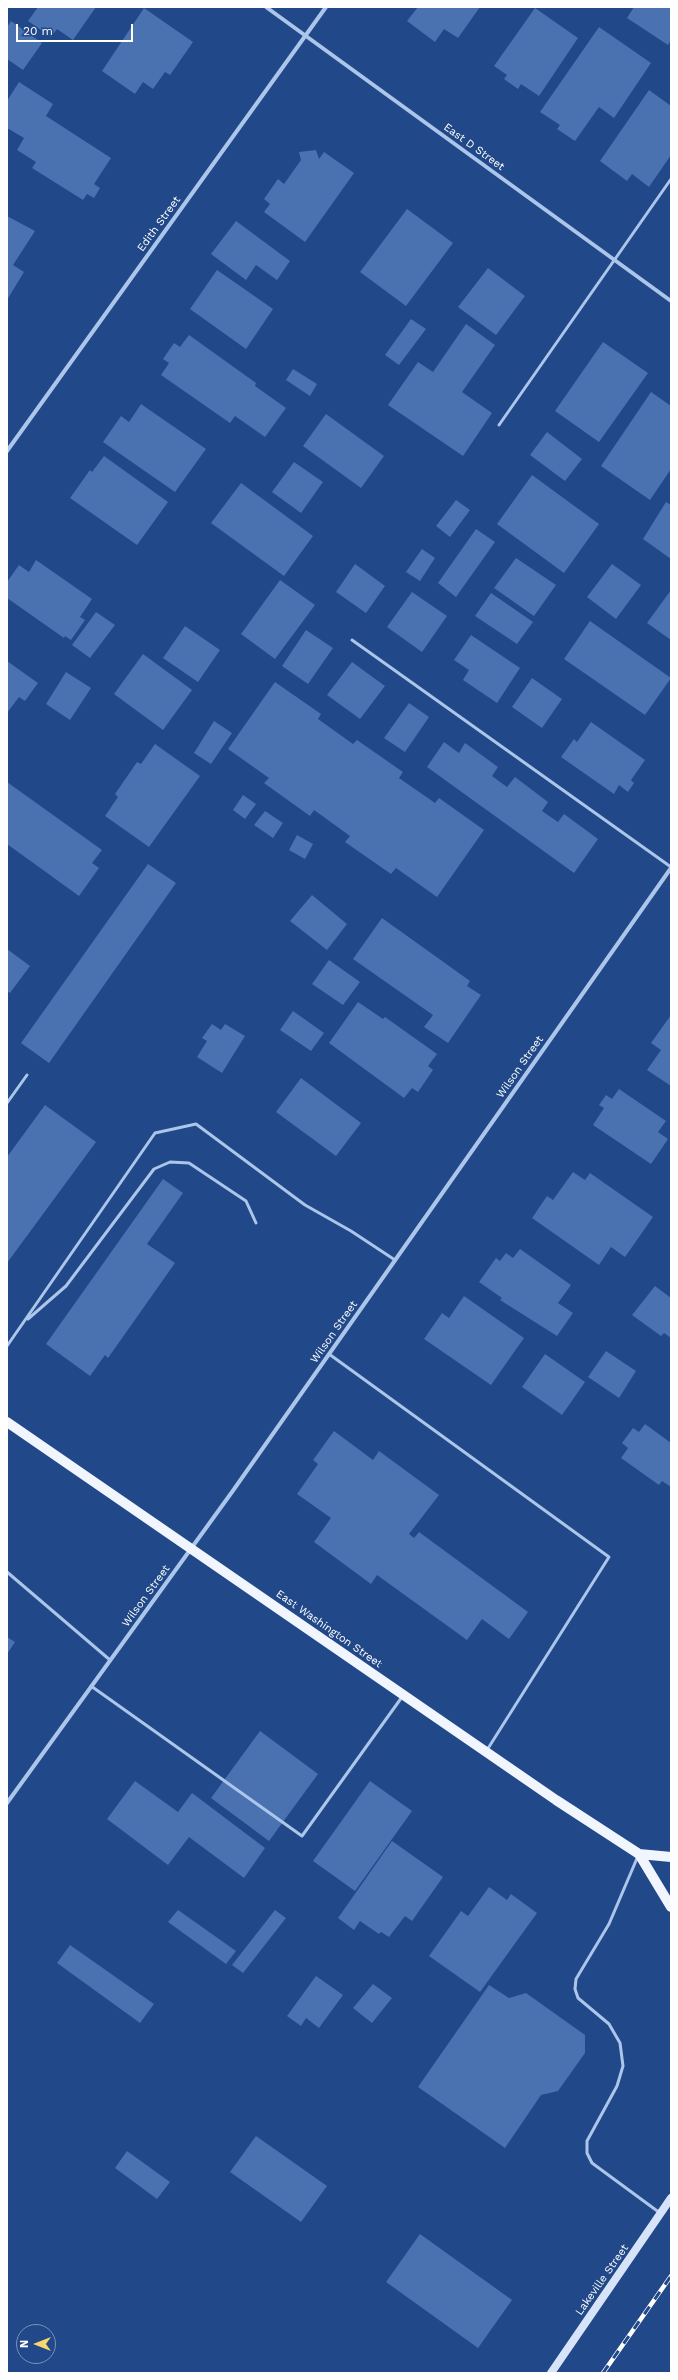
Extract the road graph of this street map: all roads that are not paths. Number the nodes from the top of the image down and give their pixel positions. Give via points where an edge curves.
1 (266, 7) edge
2 (326, 7) edge
3 (306, 35) junction
4 (671, 179) edge
5 (614, 261) junction
6 (671, 301) edge
7 (499, 425) dead end
8 (7, 451) edge
9 (352, 640) dead end
10 (671, 868) edge
11 (27, 1075) dead end
12 (7, 1103) edge
13 (256, 1223) dead end
14 (395, 1260) junction
15 (24, 1322) junction
16 (7, 1346) edge
17 (329, 1354) junction
18 (7, 1422) edge
19 (191, 1549) junction
20 (7, 1572) edge
21 (110, 1660) junction
22 (91, 1686) junction
23 (403, 1695) junction
24 (485, 1752) junction
25 (7, 1803) edge
26 (639, 1854) junction
27 (671, 1856) edge
28 (671, 1907) edge
29 (671, 2198) edge
30 (661, 2214) junction
31 (551, 2373) edge

1 - 3 street, East D Street
2 - 3 street, Edith Street
3 - 5 street, East D Street
3 - 8 street, Edith Street
4 - 5 lane
5 - 6 street, East D Street
5 - 7 lane
9 - 10 lane
10 - 14 street, Wilson Street
11 - 12 lane
13 - 15 lane via 246,1201 189,1163 170,1162 154,1169 66,1286
14 - 15 lane via 305,1205 196,1124 155,1133
14 - 17 street, Wilson Street
15 - 16 lane
17 - 19 street, Wilson Street
17 - 24 lane via 609,1557
18 - 19 main road, East Washington Street
19 - 21 street, Wilson Street
19 - 23 main road, East Washington Street
20 - 21 lane
21 - 22 street, Wilson Street
22 - 23 lane via 302,1836
22 - 25 street, Wilson Street
23 - 24 main road, East Washington Street
24 - 26 main road, East Washington Street
26 - 27 main road, East Washington Street
26 - 28 main road, East Washington Street
26 - 30 lane via 609,1924 576,1979 575,1989 578,1998 609,2024 620,2043 623,2066 617,2086 587,2141 587,2153 592,2163
29 - 30 main road, Lakeville Street
30 - 31 main road, Lakeville Street

